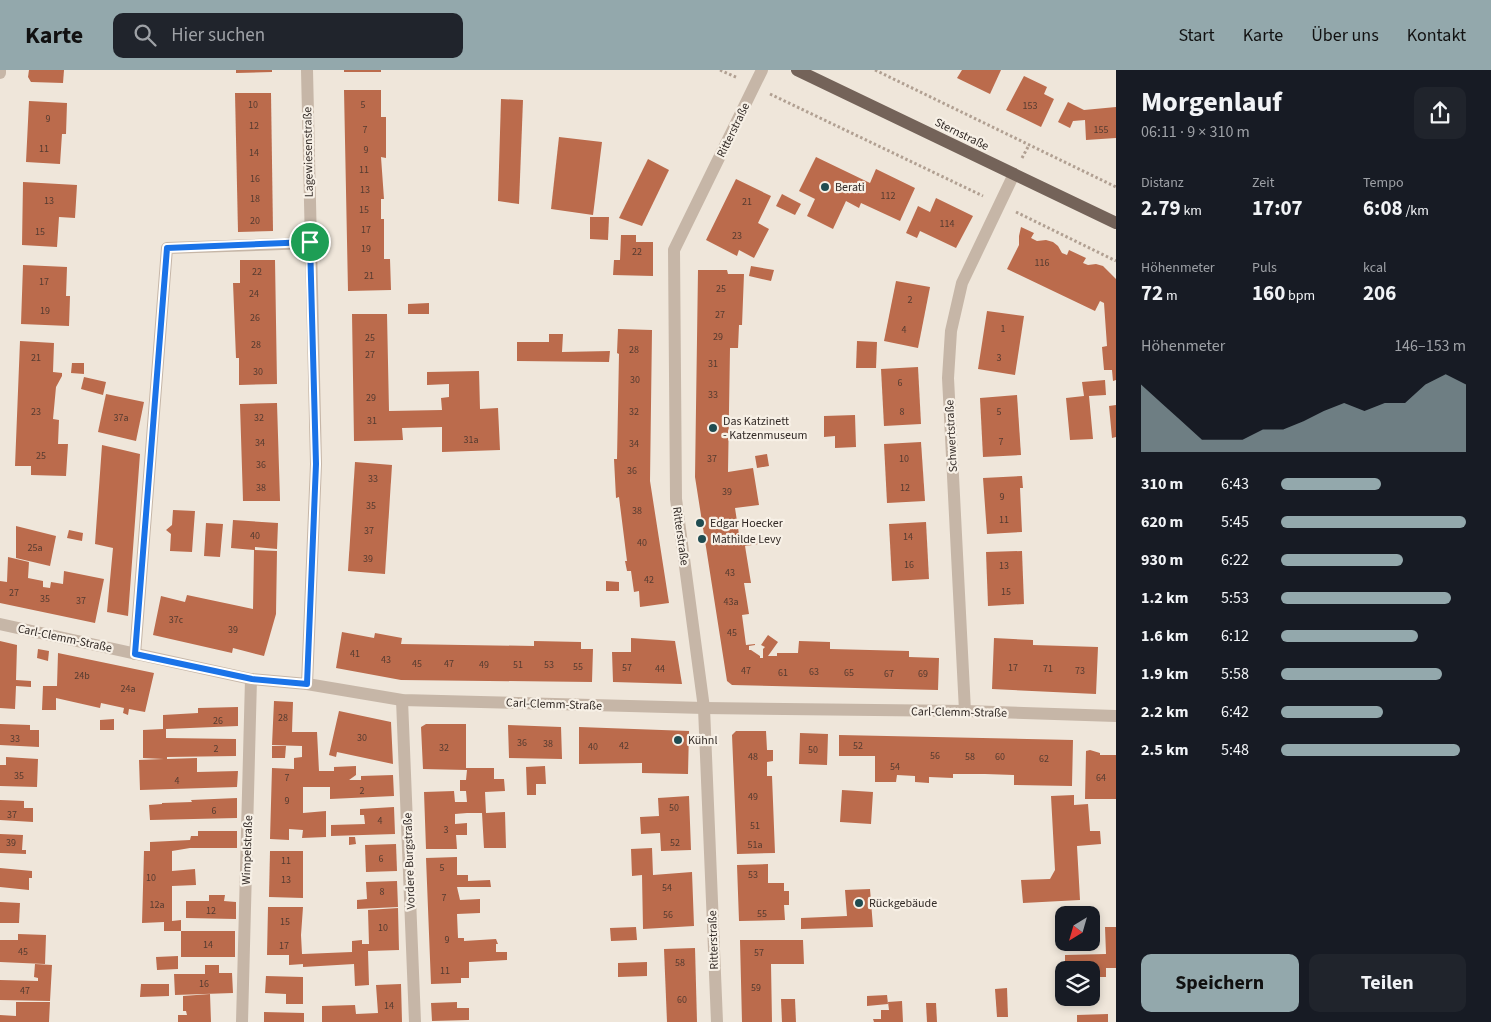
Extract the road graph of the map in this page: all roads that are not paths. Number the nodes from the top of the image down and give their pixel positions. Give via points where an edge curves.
1 (307, 70) edge
2 (762, 70) edge
3 (796, 70) edge
4 (1014, 174) junction
5 (1116, 223) edge
6 (310, 242) junction
7 (0, 624) edge
8 (135, 654) junction
9 (252, 679) junction
10 (307, 684) junction
11 (402, 700) junction
12 (704, 708) junction
13 (965, 711) junction
14 (1116, 716) edge
15 (242, 1022) edge
16 (415, 1022) edge
17 (716, 1022) edge

1 - 6 street, Lagewiesenstraße
2 - 12 street, Ritterstraße via 674,250 676,499
3 - 4 main road, Sternstraße
4 - 5 main road, Sternstraße
4 - 13 street, Schwertstraße via 962,283 951,331 948,378
6 - 8 street via 167,248
6 - 10 street, Lagewiesenstraße via 316,464
7 - 8 street, Carl-Clemm-Straße
8 - 9 street, Carl-Clemm-Straße
9 - 10 street, Carl-Clemm-Straße
9 - 15 street, Wimpelstraße
10 - 11 street, Carl-Clemm-Straße
11 - 12 street, Carl-Clemm-Straße
11 - 16 street, Vordere Burgstraße
12 - 13 street, Carl-Clemm-Straße
12 - 17 street, Ritterstraße
13 - 14 street, Carl-Clemm-Straße

